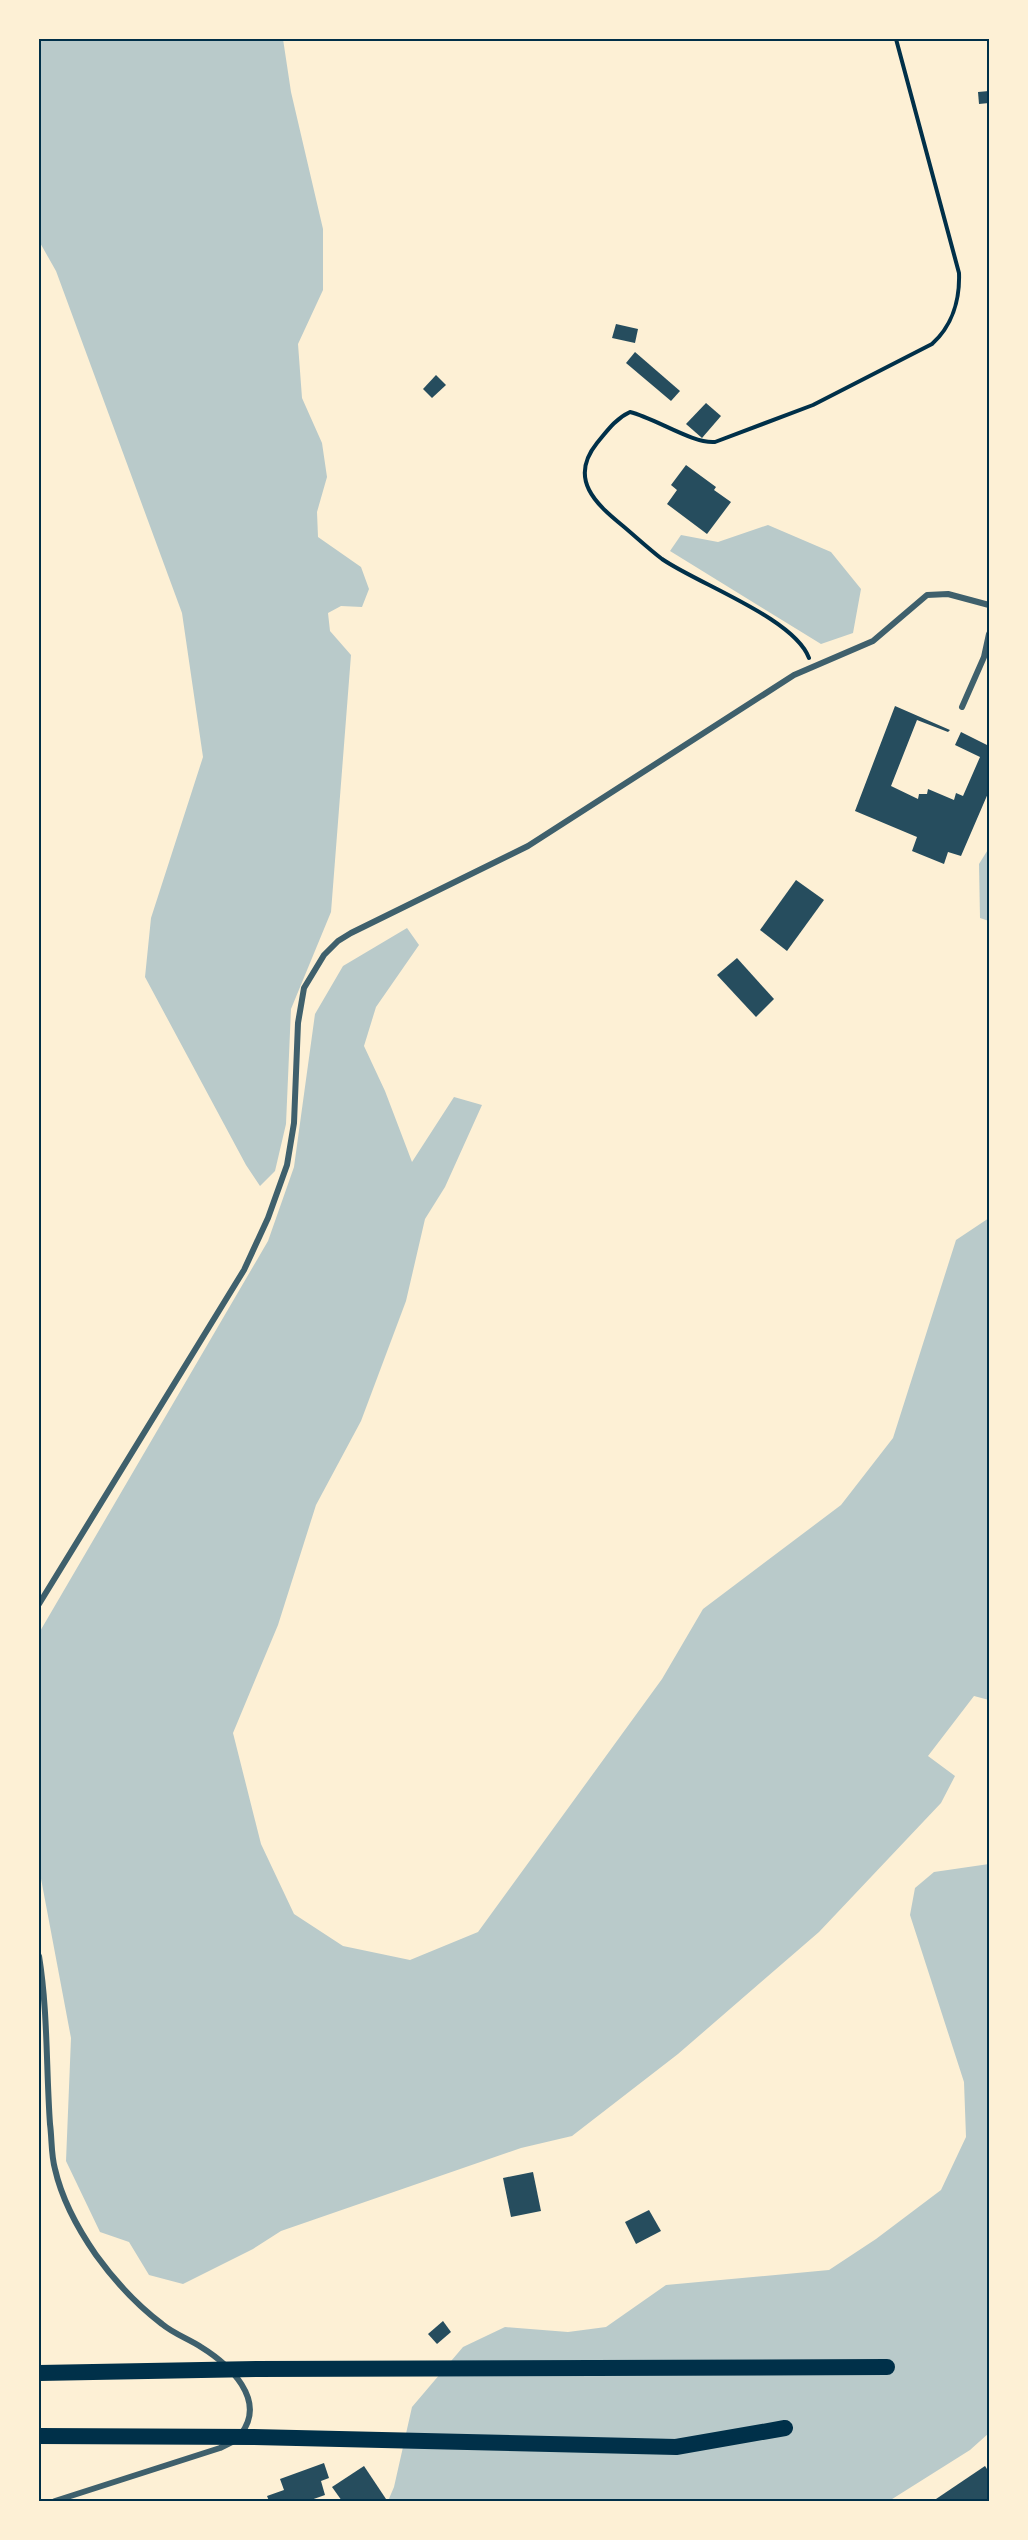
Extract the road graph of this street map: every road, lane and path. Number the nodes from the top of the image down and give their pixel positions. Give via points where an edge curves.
1 (896, 39) edge
2 (989, 605) edge
3 (989, 634) edge
4 (812, 667) junction
5 (962, 707) dead end
6 (39, 1604) edge
7 (39, 1956) edge
8 (887, 2367) dead end
9 (39, 2373) edge
10 (785, 2428) dead end
11 (39, 2436) edge
12 (55, 2501) edge

1 - 4 path via 959,273 958,297 942,335 813,405 715,442 704,442 646,415 630,412 610,426 592,448 585,465 587,487 597,505 663,559 785,628 805,648
2 - 4 street via 948,594 927,595 873,641
3 - 5 street via 984,657
4 - 6 street via 528,846 351,933 324,955 302,997 294,1123 286,1165 257,1244
7 - 12 street via 45,1994 54,2168 66,2206 97,2255 133,2298 164,2326 222,2362 242,2386 251,2407 245,2429 228,2445
8 - 9 highway
10 - 11 highway via 676,2447 454,2440

